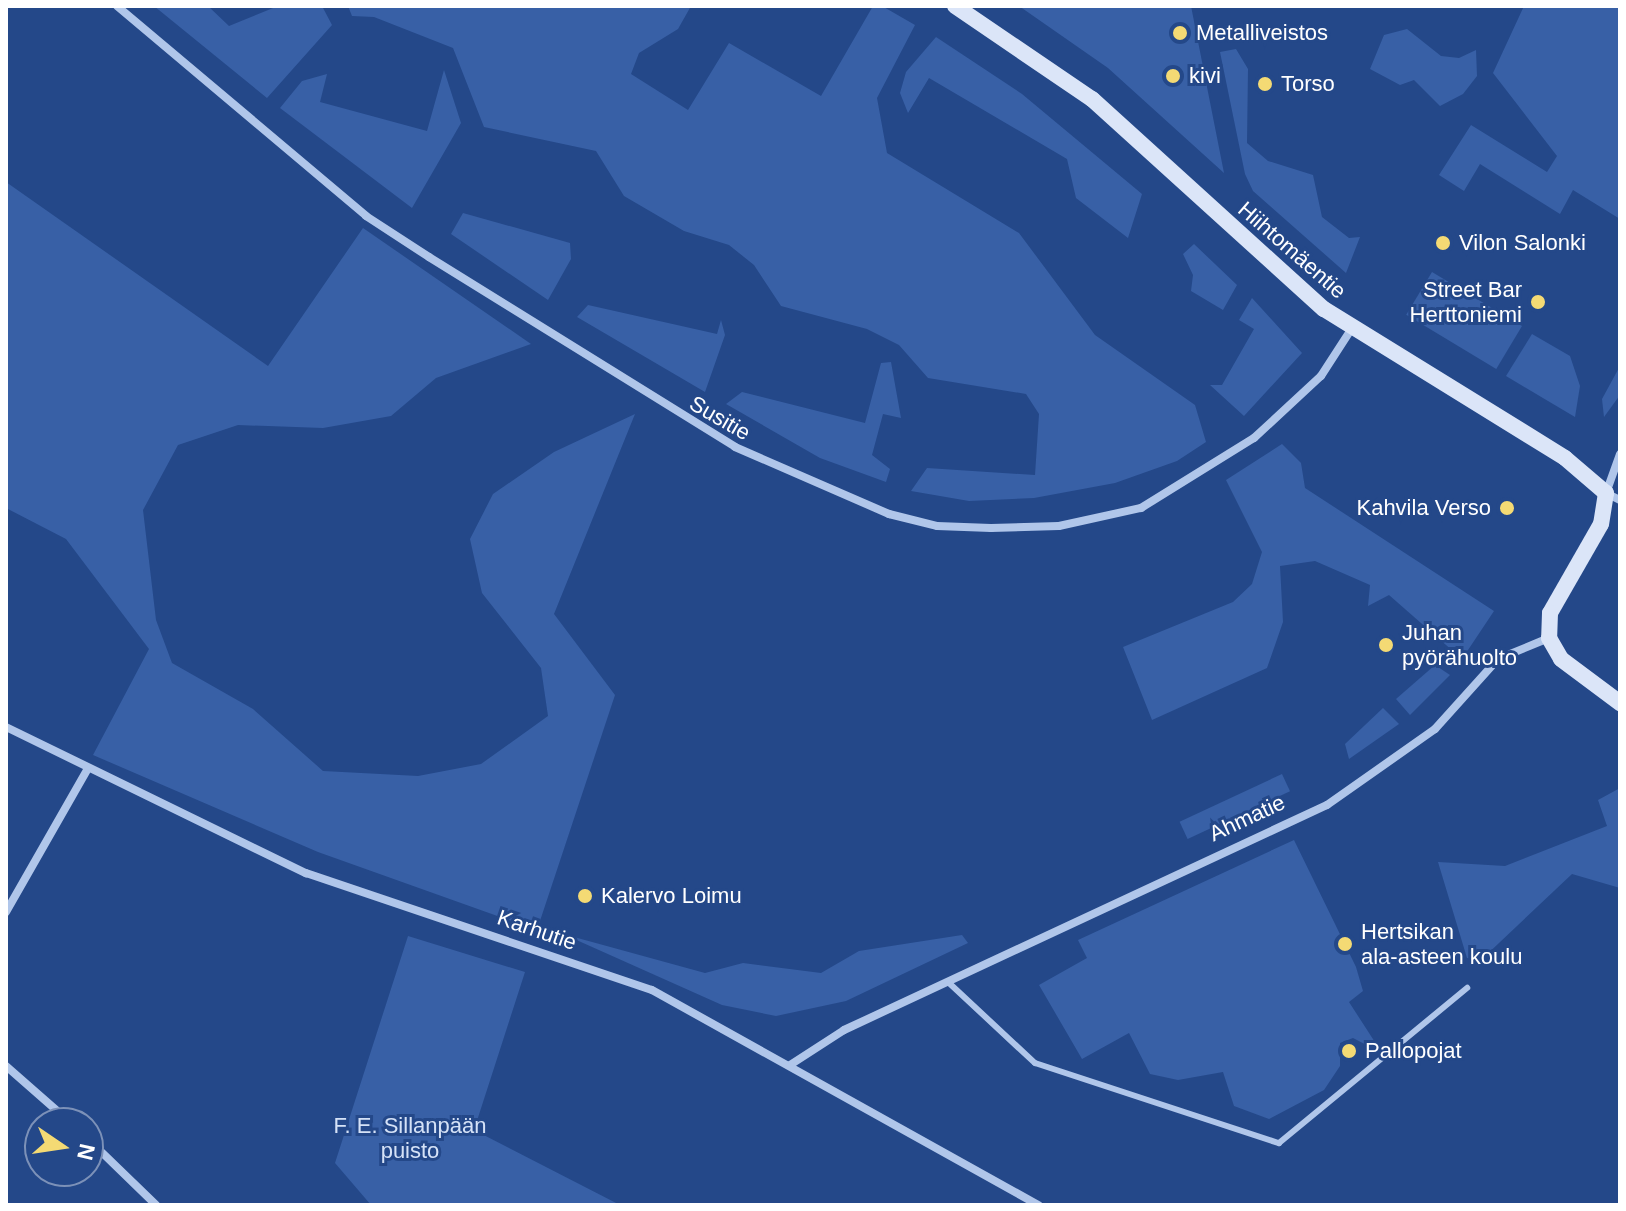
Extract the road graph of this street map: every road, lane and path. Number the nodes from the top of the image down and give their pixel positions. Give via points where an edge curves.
1 (117, 6) edge
2 (955, 6) edge
3 (1352, 328) junction
4 (1620, 454) edge
5 (1613, 497) edge
6 (1549, 638) junction
7 (1620, 703) edge
8 (6, 727) edge
9 (87, 770) junction
10 (6, 912) edge
11 (948, 982) junction
12 (1467, 988) dead end
13 (790, 1065) junction
14 (6, 1066) edge
15 (53, 1107) edge
16 (104, 1155) edge
17 (156, 1205) edge
18 (1039, 1205) edge

1 - 3 street, Susitie via 366,216 500,304 757,459 911,520 1059,526 1141,508 1254,438 1321,376
2 - 3 street, Hiihtomäentie via 1092,99
3 - 5 street, Hiihtomäentie via 1565,458
4 - 5 street
5 - 6 street via 1550,613
6 - 7 street via 1561,659
6 - 11 street, Ahmatie via 1498,659 1435,729 1327,805
8 - 9 street, Karhutie
9 - 10 street
9 - 13 street, Karhutie via 306,873 652,990
11 - 12 lane via 1035,1063 1279,1143
11 - 13 street, Ahmatie
13 - 18 street, Karhutie
14 - 15 street
16 - 17 street

